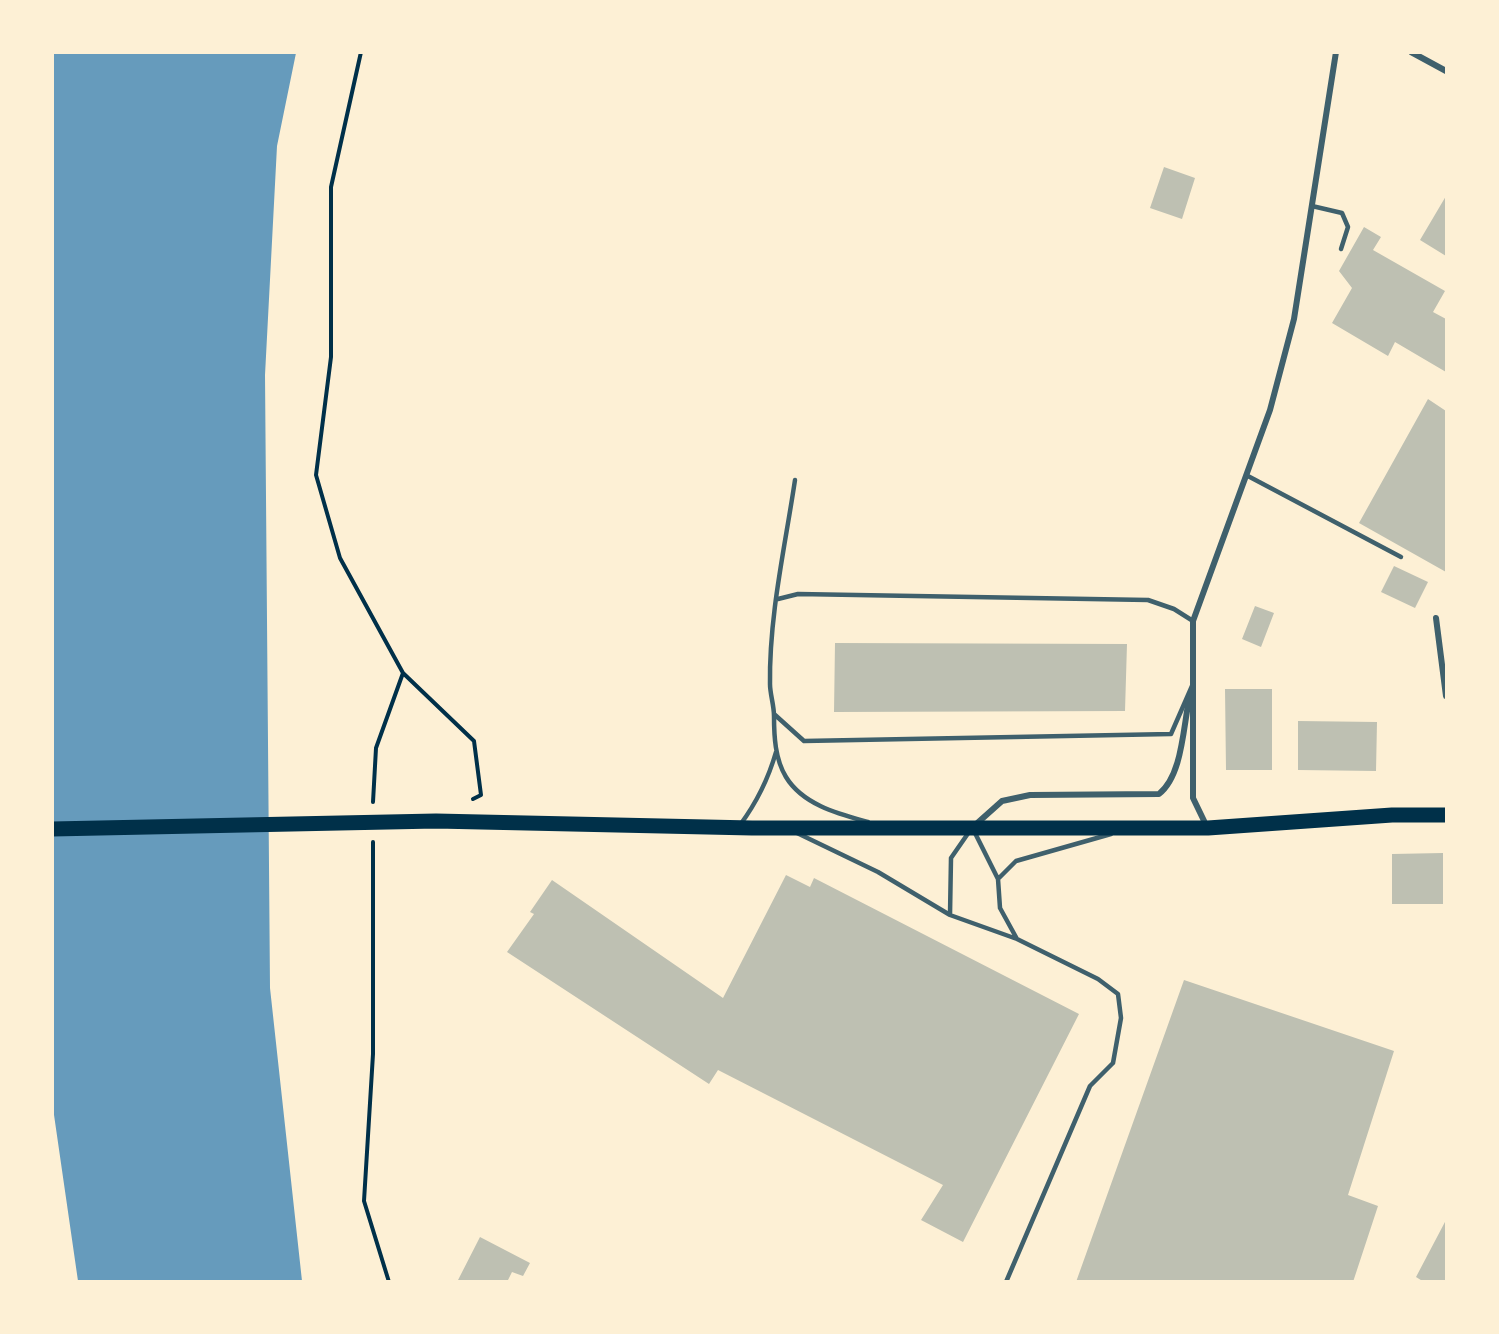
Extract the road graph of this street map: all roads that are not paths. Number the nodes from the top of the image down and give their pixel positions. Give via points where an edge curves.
1 (1336, 52) edge
2 (1411, 52) edge
3 (1446, 71) edge
4 (1312, 206) junction
5 (1341, 249) dead end
6 (1246, 475) junction
7 (795, 480) dead end
8 (1401, 557) dead end
9 (778, 599) junction
10 (1436, 618) dead end
11 (1193, 621) junction
12 (1192, 686) junction
13 (1446, 696) edge
14 (774, 714) junction
15 (777, 750) junction
16 (1446, 815) edge
17 (1134, 826) junction
18 (737, 828) junction
19 (787, 828) junction
20 (888, 828) junction
21 (973, 828) junction
22 (1208, 828) junction
23 (52, 829) edge
24 (998, 879) junction
25 (950, 915) junction
26 (1017, 939) junction
27 (1006, 1281) edge

1 - 4 street
2 - 3 street
4 - 5 lane via 1342,213 1348,227
4 - 6 street via 1294,319 1270,410
6 - 8 lane
6 - 11 street
7 - 9 lane
9 - 11 lane via 798,594 1148,600
9 - 14 lane via 770,685
10 - 13 street
11 - 12 street
12 - 14 lane via 1172,734 804,741
12 - 21 street via 1177,768 1169,786 1159,794 1030,795 1002,801
12 - 22 street via 1193,798
14 - 15 lane
15 - 18 lane via 769,777
15 - 20 lane via 787,779 804,796 828,811
16 - 22 main road
17 - 21 main road
17 - 22 main road
17 - 24 lane via 1016,861
18 - 19 main road
18 - 23 main road via 436,821
19 - 20 main road
19 - 25 lane via 878,872
20 - 21 main road
21 - 24 lane
21 - 25 lane via 951,858
24 - 26 lane via 1000,908
25 - 26 lane
26 - 27 lane via 1098,979 1118,994 1121,1018 1113,1063 1090,1086

